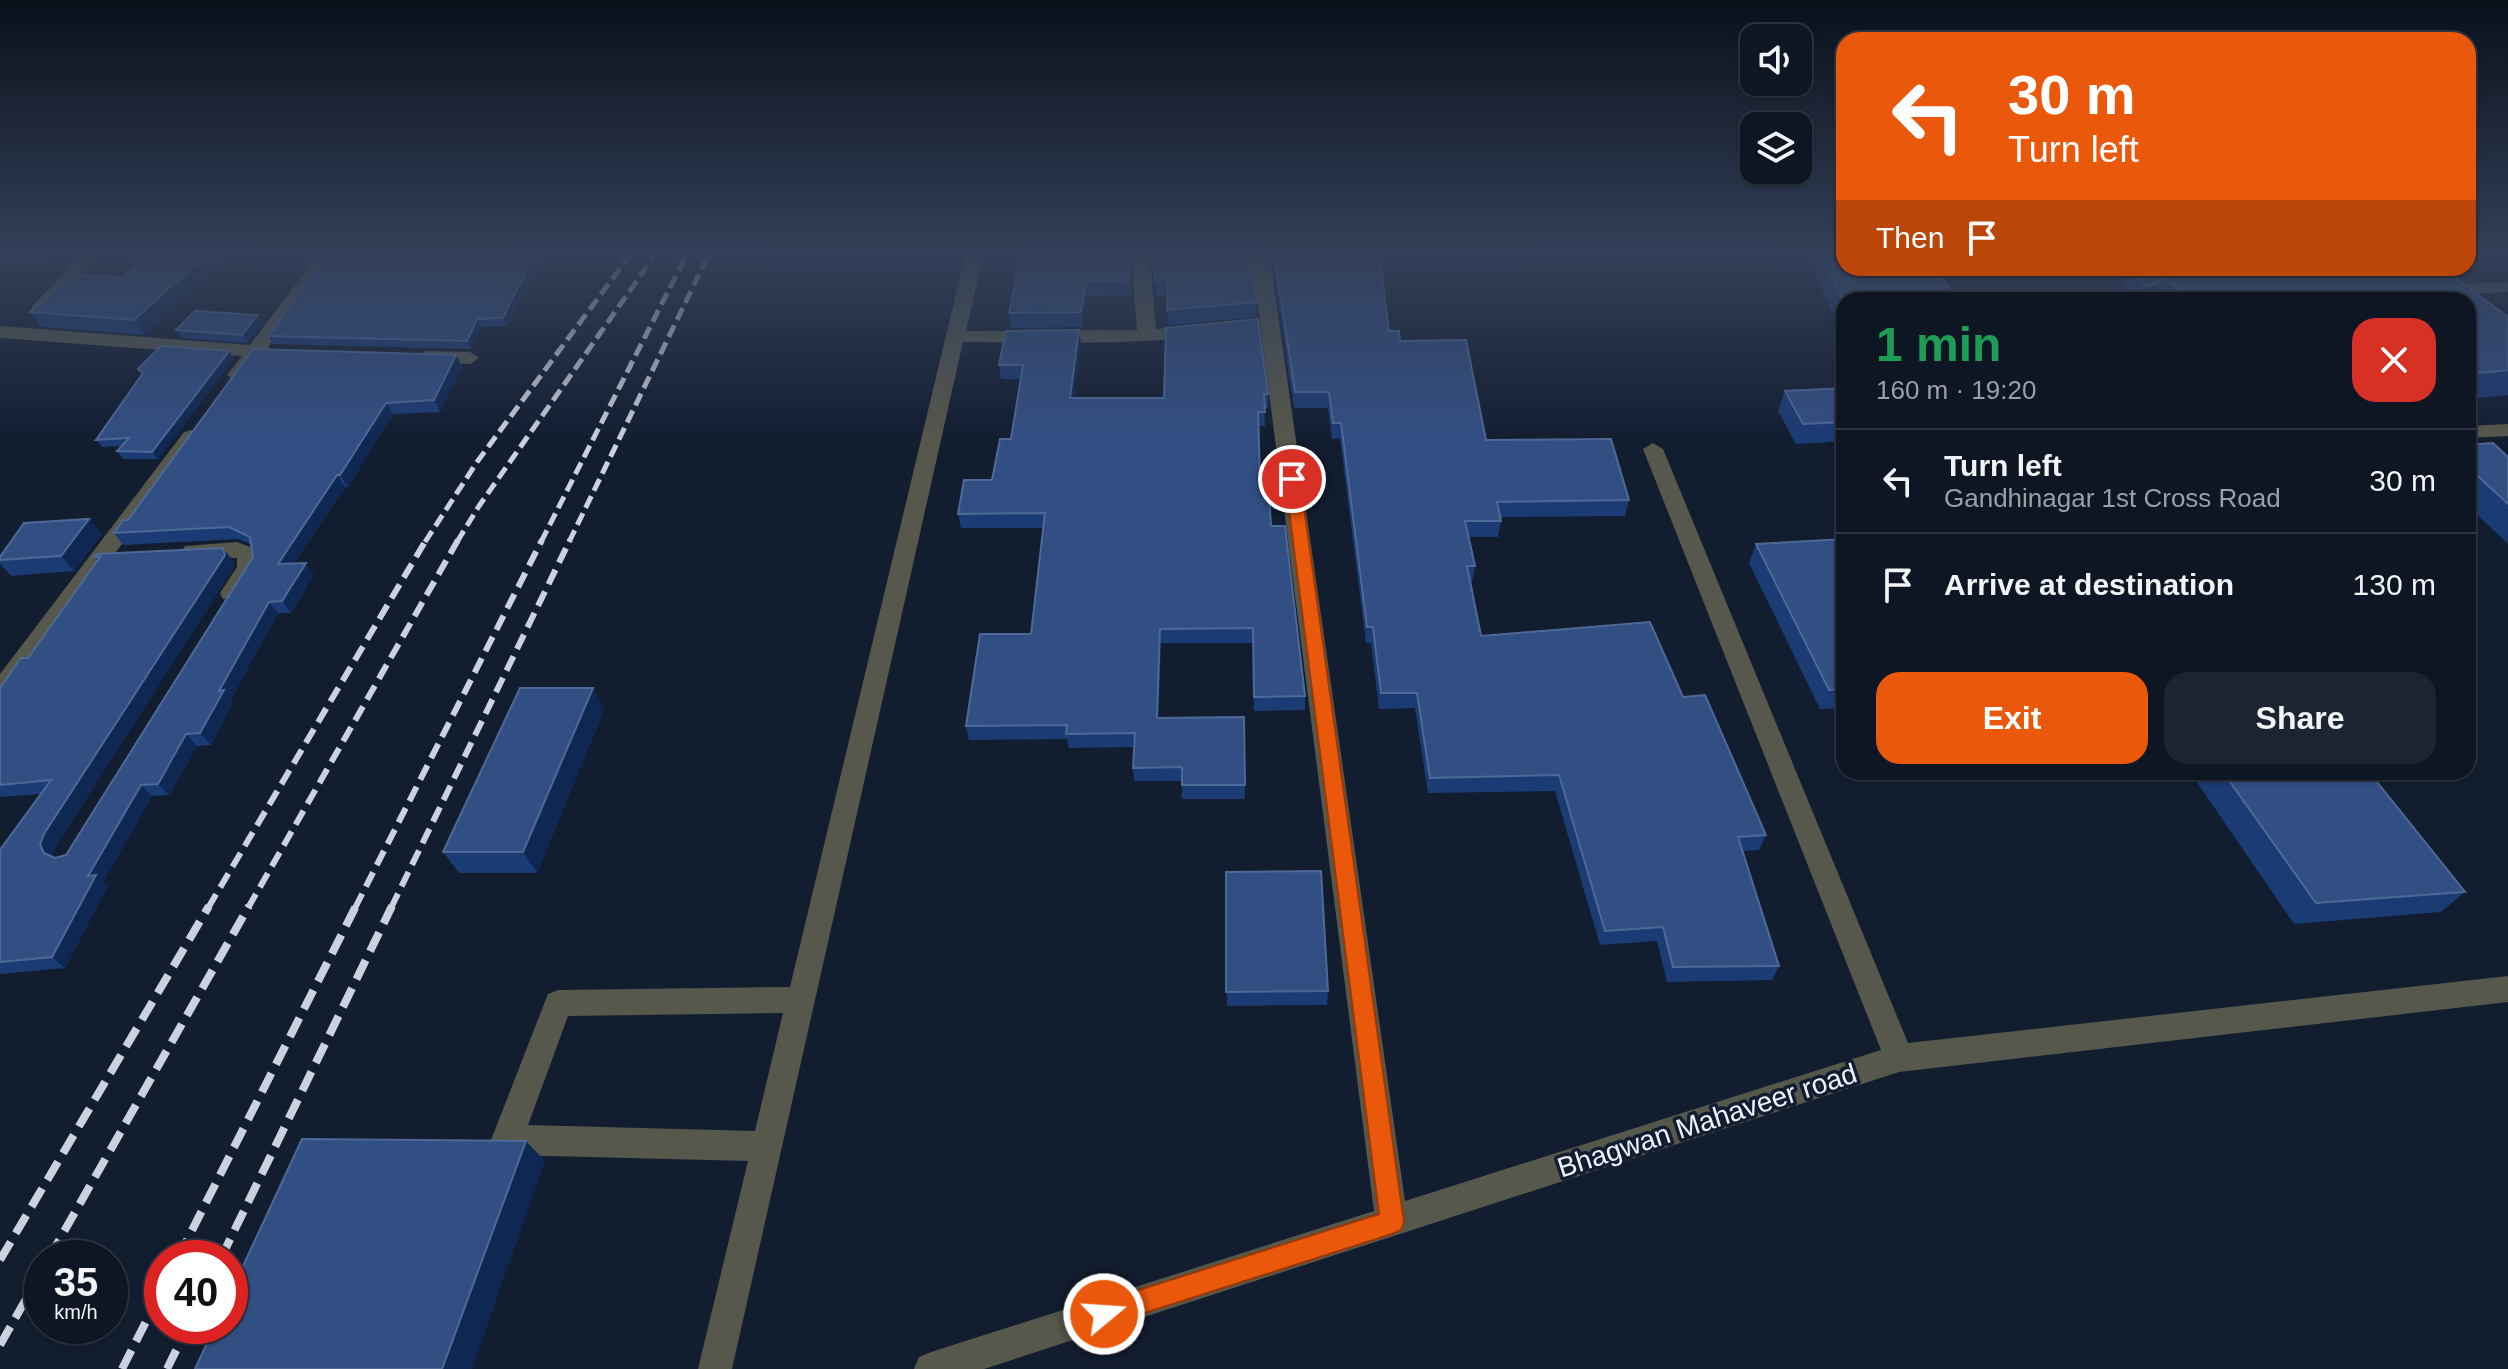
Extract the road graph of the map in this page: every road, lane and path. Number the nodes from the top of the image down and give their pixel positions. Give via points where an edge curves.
1 (25, 316) edge
2 (282, 316) edge
3 (959, 316) edge
4 (1145, 316) edge
5 (1264, 316) edge
6 (1209, 330) edge
7 (8, 332) edge
8 (1147, 335) junction
9 (954, 337) junction
10 (255, 352) junction
11 (286, 353) edge
12 (409, 356) edge
13 (470, 358) dead end
14 (227, 388) edge
15 (200, 424) edge
16 (2508, 430) edge
17 (2476, 432) edge
18 (1653, 449) dead end
19 (176, 552) edge
20 (129, 554) edge
21 (99, 556) junction
22 (215, 619) edge
23 (0, 692) edge
24 (2508, 989) edge
25 (801, 1000) junction
26 (1899, 1058) junction
27 (767, 1146) junction
28 (1392, 1222) junction
29 (715, 1369) edge
30 (931, 1369) edge

1 - 7 street
2 - 10 street
3 - 9 street
4 - 8 street
5 - 28 street
6 - 8 street
7 - 10 street
8 - 9 street
9 - 25 street
10 - 11 street
10 - 14 street
12 - 13 street
15 - 21 street
16 - 17 street
18 - 26 street
19 - 22 street via 237,549 248,554 248,567
20 - 21 street
21 - 23 street
24 - 26 street, Bhagwan Mahaveer road
25 - 27 street
25 - 27 street via 558,1003 507,1140
26 - 28 street, Bhagwan Mahaveer road
27 - 29 street
28 - 30 street, Bhagwan Mahaveer road

